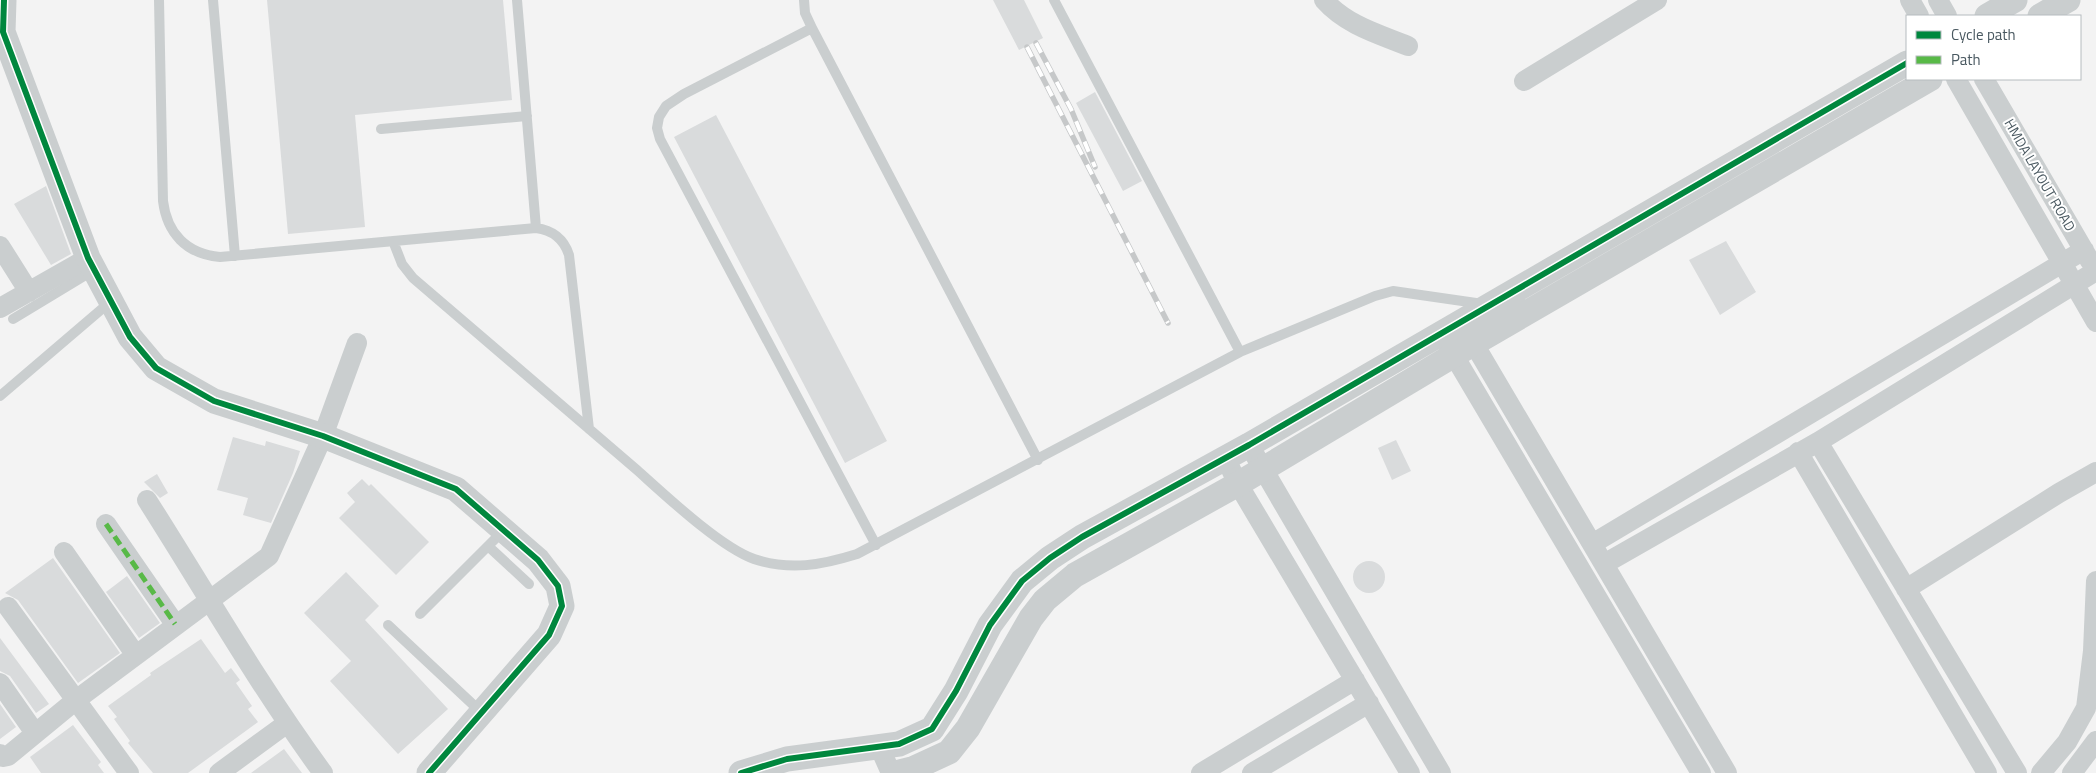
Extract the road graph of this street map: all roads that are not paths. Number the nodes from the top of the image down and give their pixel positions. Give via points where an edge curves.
1 (4, 0) edge
2 (159, 0) edge
3 (213, 0) edge
4 (518, 0) edge
5 (804, 0) edge
6 (1054, 0) edge
7 (1324, 0) edge
8 (1657, 0) edge
9 (1910, 0) edge
10 (1938, 0) edge
11 (2015, 0) edge
12 (2068, 0) edge
13 (1918, 15) edge
14 (1946, 15) edge
15 (1989, 15) edge
16 (2042, 15) edge
17 (812, 28) junction
18 (2, 34) edge
19 (1408, 46) dead end
20 (1906, 64) edge
21 (1928, 80) edge
22 (1957, 80) edge
23 (1985, 80) edge
24 (1524, 81) dead end
25 (527, 116) junction
26 (381, 129) dead end
27 (536, 228) junction
28 (393, 241) junction
29 (0, 246) edge
30 (2084, 250) junction
31 (235, 256) junction
32 (2062, 263) junction
33 (91, 264) junction
34 (2096, 272) edge
35 (2074, 284) junction
36 (29, 292) junction
37 (110, 302) junction
38 (1490, 305) junction
39 (6, 314) edge
40 (2096, 322) edge
41 (1451, 328) junction
42 (357, 342) dead end
43 (1464, 349) junction
44 (1240, 352) junction
45 (0, 396) edge
46 (1820, 409) junction
47 (589, 429) junction
48 (323, 436) junction
49 (1826, 436) junction
50 (1249, 445) junction
51 (1798, 452) junction
52 (1225, 457) junction
53 (1038, 460) junction
54 (1262, 469) junction
55 (2096, 472) edge
56 (1238, 484) junction
57 (147, 500) dead end
58 (106, 524) dead end
59 (496, 537) junction
60 (1592, 544) junction
61 (876, 545) junction
62 (64, 552) dead end
63 (1604, 564) junction
64 (2096, 581) edge
65 (529, 584) dead end
66 (1906, 589) junction
67 (210, 598) junction
68 (8, 607) dead end
69 (420, 614) dead end
70 (176, 624) junction
71 (388, 625) dead end
72 (136, 654) junction
73 (1355, 680) junction
74 (0, 683) edge
75 (76, 700) junction
76 (1369, 703) junction
77 (482, 713) junction
78 (286, 724) junction
79 (36, 733) junction
80 (1993, 733) junction
81 (2096, 741) edge
82 (1970, 743) junction
83 (889, 745) junction
84 (0, 754) edge
85 (904, 772) edge
86 (129, 773) edge
87 (219, 773) edge
88 (322, 773) edge
89 (430, 773) edge
90 (741, 773) edge
91 (1201, 773) edge
92 (1252, 773) edge
93 (1410, 773) edge
94 (1441, 773) edge
95 (1701, 773) edge
96 (1727, 773) edge
97 (1988, 773) edge
98 (2017, 773) edge
99 (2041, 773) edge
100 (2072, 773) edge

1 - 18 street
2 - 31 lane via 164,213 175,236 196,253 214,257
3 - 31 lane
4 - 25 lane
5 - 17 lane via 805,13
6 - 44 lane
7 - 19 street via 1336,13
8 - 24 street
9 - 13 street
10 - 14 street
11 - 15 street
12 - 16 street
17 - 53 lane
17 - 61 lane via 684,94 662,110 657,128
18 - 33 street
20 - 38 street
21 - 43 street
22 - 32 street
23 - 30 street, HMDA LAYOUT ROAD
25 - 26 lane
25 - 27 lane
27 - 28 lane
27 - 47 lane via 555,234 569,255
28 - 31 lane
28 - 47 lane via 402,264 413,278
29 - 36 street
30 - 32 street
30 - 34 street, HMDA LAYOUT ROAD
32 - 35 street
32 - 46 street
33 - 36 street
33 - 37 street
33 - 39 lane
34 - 35 street
35 - 40 street
35 - 49 street
36 - 39 street
37 - 45 lane
37 - 48 street via 130,337 156,368 214,402
38 - 41 street
38 - 44 lane via 1393,292
41 - 43 street
41 - 50 street
42 - 48 street
43 - 54 street
43 - 60 street
43 - 95 street
44 - 53 lane
46 - 49 street
46 - 60 street
47 - 61 lane via 728,545 753,559 809,567
48 - 59 street via 456,489
48 - 67 street via 269,556
49 - 51 street
49 - 66 street
50 - 52 street
50 - 54 street
51 - 63 street
51 - 82 street
52 - 56 street
52 - 83 street via 1082,537 1022,581 990,625 932,729
53 - 61 lane
54 - 56 street
54 - 94 street
55 - 66 street
56 - 73 street
56 - 85 street via 1093,563 1045,600 1031,618 968,728 949,752
57 - 67 street
58 - 70 street
59 - 65 lane
59 - 69 lane
59 - 77 street via 538,560 558,586 562,606 549,635
60 - 63 street
62 - 72 street
63 - 96 street
64 - 99 street via 2093,651 2086,708 2066,742
66 - 80 street
67 - 70 street
67 - 78 street
68 - 75 street
70 - 72 street
71 - 77 lane
72 - 75 street
73 - 76 street
73 - 91 street
74 - 79 street
75 - 79 street
75 - 86 street
76 - 92 street
76 - 93 street
77 - 89 street
78 - 87 street
78 - 88 street
79 - 84 street via 8,756
80 - 82 street
80 - 98 street
81 - 100 street
82 - 97 street
83 - 85 street
83 - 90 street via 787,759

